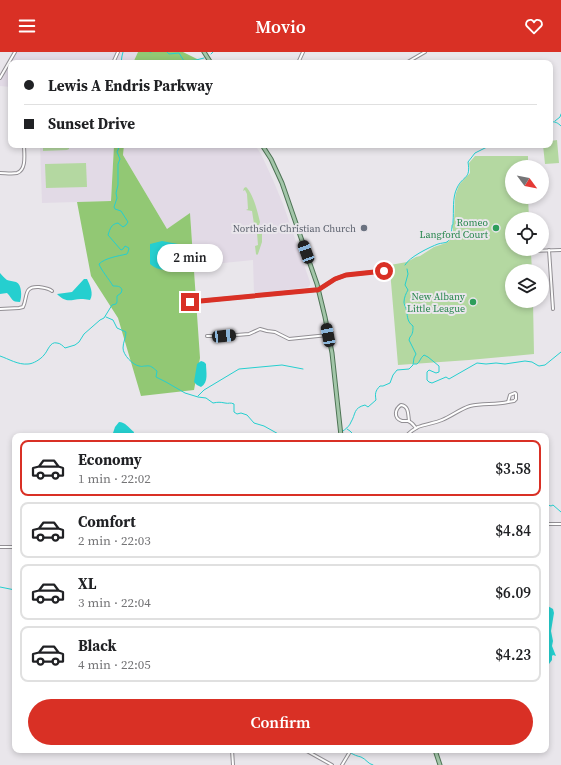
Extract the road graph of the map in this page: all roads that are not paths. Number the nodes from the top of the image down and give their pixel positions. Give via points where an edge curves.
1 (425, 52) edge
2 (411, 60) edge
3 (8, 64) edge
4 (0, 78) edge
5 (24, 148) edge
6 (264, 148) edge
7 (0, 173) edge
8 (550, 250) joint
9 (561, 250) edge
10 (392, 270) dead end
11 (318, 290) junction
12 (52, 291) dead end
13 (190, 302) dead end
14 (0, 309) edge
15 (553, 309) dead end
16 (328, 335) junction
17 (207, 336) dead end
18 (508, 402) junction
19 (409, 421) junction
20 (416, 428) junction
21 (341, 433) edge
22 (410, 433) edge
23 (549, 524) edge
24 (561, 524) edge
25 (0, 547) edge
26 (12, 547) edge
27 (232, 753) edge
28 (310, 753) edge
29 (349, 753) edge
30 (436, 753) edge
31 (233, 765) edge
32 (332, 765) edge
33 (342, 765) edge
34 (440, 765) edge

1 - 2 street
3 - 4 street
5 - 7 street via 22,170 17,173
6 - 11 main road via 282,183
8 - 9 street
8 - 15 street
10 - 11 street via 346,275
11 - 13 street
11 - 16 main road
12 - 14 street via 46,288 31,288 26,294 23,307
16 - 17 street via 289,339 275,332 260,329 249,334
16 - 21 main road
18 - 18 street via 516,400 516,394 510,395
18 - 20 street via 468,406 436,423
19 - 19 street via 397,417 396,410 401,405 407,408
19 - 20 street
20 - 22 street
23 - 24 street
25 - 26 street
27 - 31 street
28 - 32 street
29 - 33 street
30 - 34 main road

